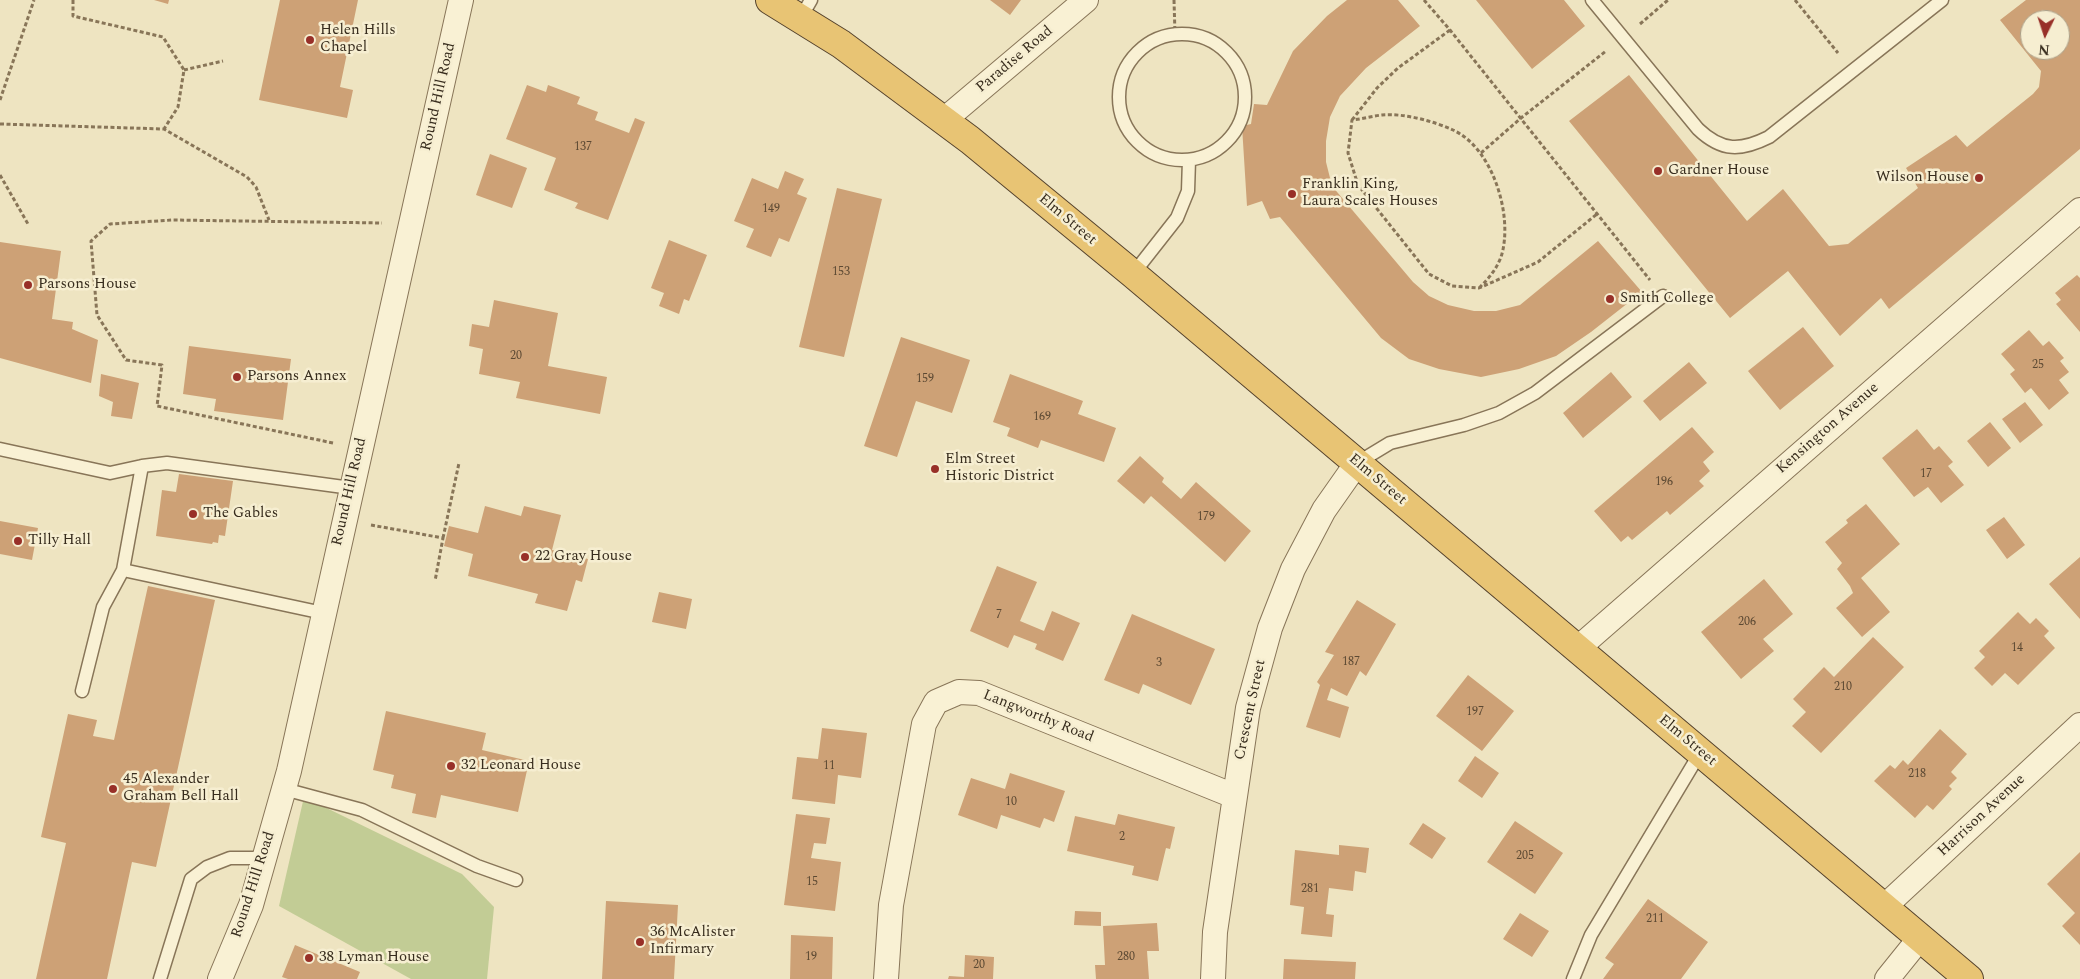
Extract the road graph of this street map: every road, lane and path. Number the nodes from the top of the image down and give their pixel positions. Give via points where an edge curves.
1 (34, 0) edge
2 (73, 0) edge
3 (461, 0) edge
4 (770, 0) edge
5 (1086, 0) edge
6 (1174, 0) edge
7 (1424, 0) edge
8 (1592, 0) edge
9 (1668, 0) edge
10 (1795, 0) edge
11 (1942, 0) edge
12 (806, 9) edge
13 (1450, 30) junction
14 (1175, 34) junction
15 (1622, 38) junction
16 (223, 61) dead end
17 (184, 70) junction
18 (1852, 71) junction
19 (0, 100) edge
20 (1521, 118) junction
21 (944, 120) junction
22 (1352, 120) junction
23 (0, 124) edge
24 (164, 129) junction
25 (1481, 154) junction
26 (1189, 160) junction
27 (0, 175) edge
28 (2080, 210) edge
29 (1597, 214) junction
30 (269, 220) junction
31 (382, 223) dead end
32 (28, 224) dead end
33 (1133, 274) junction
34 (1479, 288) junction
35 (1663, 296) joint
36 (0, 448) edge
37 (359, 450) junction
38 (459, 463) dead end
39 (1357, 464) junction
40 (142, 466) junction
41 (351, 488) junction
42 (344, 520) junction
43 (443, 538) junction
44 (122, 570) junction
45 (435, 581) dead end
46 (323, 613) junction
47 (1577, 649) junction
48 (82, 691) dead end
49 (2080, 725) edge
50 (1700, 753) junction
51 (284, 789) junction
52 (1234, 796) junction
53 (264, 858) junction
54 (516, 880) dead end
55 (1884, 907) junction
56 (1920, 938) junction
57 (160, 979) edge
58 (220, 979) edge
59 (886, 979) edge
60 (1213, 979) edge
61 (1573, 979) edge
62 (1887, 979) edge
63 (1969, 979) edge

1 - 19 path
2 - 17 path via 73,16 163,37
3 - 37 street, Round Hill Road
4 - 12 highway, Elm Street
5 - 21 street, Paradise Road
6 - 14 path
7 - 13 path
8 - 15 lane
9 - 15 path
10 - 18 path
11 - 18 lane
12 - 21 highway, Elm Street via 841,44
13 - 20 path
13 - 22 path via 1398,68
14 - 26 lane via 1197,35 1217,44 1233,59 1243,79 1245,101 1240,122 1228,140 1210,153
14 - 26 lane via 1156,39 1139,50 1127,66 1120,84 1119,104 1124,123 1135,139 1151,152 1169,159
15 - 18 lane via 1698,130 1710,141 1725,146 1740,147 1770,137
15 - 20 path
16 - 17 path
17 - 24 path via 178,107
20 - 25 path
20 - 29 path
21 - 33 highway, Elm Street
22 - 25 path via 1384,115 1428,122 1455,130
22 - 34 path via 1348,153 1358,185 1429,274 1452,286
23 - 24 path
24 - 30 path via 247,177 256,187
25 - 34 path via 1493,176 1505,219 1501,256 1493,274
26 - 33 lane via 1188,192 1177,218
27 - 32 path
28 - 47 street, Kensington Avenue
29 - 34 path via 1538,262
29 - 35 path
30 - 31 path
30 - 37 path via 110,224 91,241 97,315 126,360 162,365 157,406
33 - 39 highway, Elm Street
35 - 39 lane via 1535,393 1506,409 1464,425 1390,443
36 - 40 lane via 110,473
37 - 41 street, Round Hill Road
38 - 43 path
39 - 47 highway, Elm Street
39 - 52 street, Crescent Street via 1324,510 1293,569 1270,628 1248,708
40 - 41 lane via 167,463
40 - 44 lane
41 - 42 street, Round Hill Road
42 - 43 path
42 - 46 street, Round Hill Road
43 - 45 path
44 - 46 lane
44 - 48 lane via 102,607
46 - 51 street, Round Hill Road
47 - 50 highway, Elm Street
49 - 55 street, Harrison Avenue
50 - 55 highway, Elm Street
50 - 61 lane via 1591,935
51 - 53 street, Round Hill Road
51 - 54 lane via 362,810 477,866
52 - 59 street, Langworthy Road via 979,693 959,692 936,702 924,724 892,896
52 - 60 street, Crescent Street via 1215,932
53 - 57 lane via 230,858 207,867 190,879
53 - 58 street, Round Hill Road via 251,905
55 - 56 highway, Elm Street
56 - 62 street
56 - 63 highway, Elm Street

